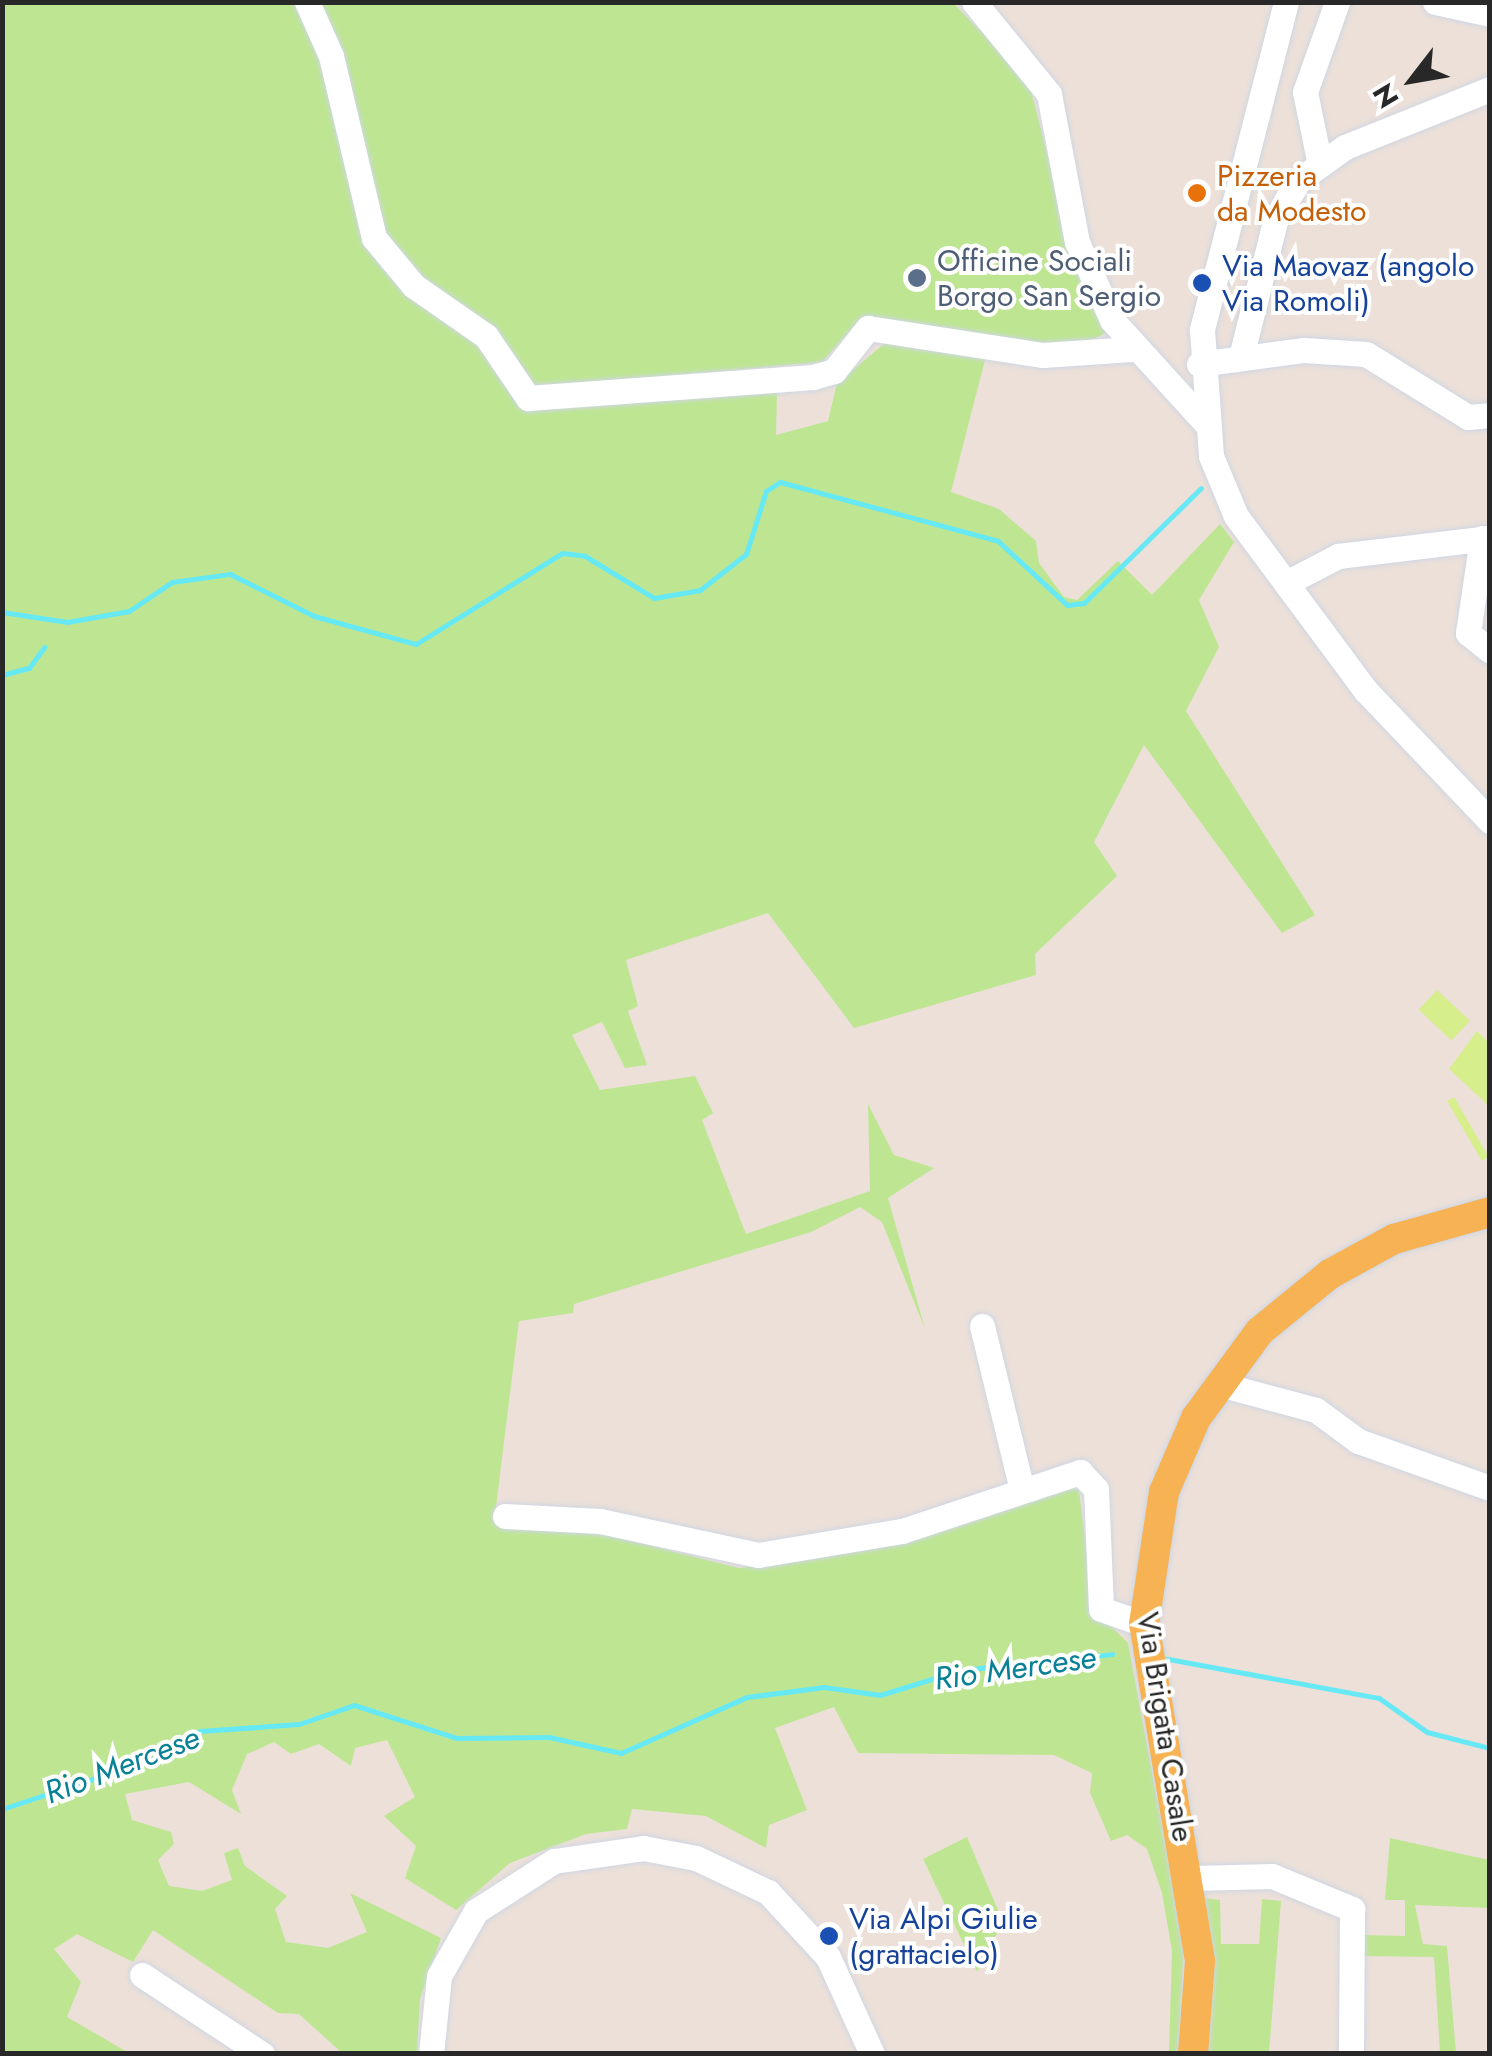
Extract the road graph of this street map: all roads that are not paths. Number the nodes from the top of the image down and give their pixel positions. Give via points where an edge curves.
1 (306, 2) edge
2 (974, 2) edge
3 (1286, 2) edge
4 (1336, 2) edge
5 (1435, 2) edge
6 (1490, 14) edge
7 (1490, 89) edge
8 (1319, 160) junction
9 (1132, 349) junction
10 (1240, 357) junction
11 (1199, 364) junction
12 (1490, 416) edge
13 (1204, 421) junction
14 (1486, 538) edge
15 (1286, 583) junction
16 (1490, 650) edge
17 (1490, 821) edge
18 (1490, 1212) edge
19 (982, 1326) dead end
20 (1220, 1384) junction
21 (1490, 1488) edge
22 (1022, 1490) junction
23 (505, 1516) dead end
24 (1144, 1624) junction
25 (1190, 1878) junction
26 (142, 1975) dead end
27 (262, 2054) edge
28 (431, 2054) edge
29 (872, 2054) edge
30 (1193, 2054) edge
31 (1351, 2054) edge

1 - 9 street via 330,56 374,238 414,286 486,336 528,398 813,376 834,371 868,328 1043,355
2 - 9 street via 1049,94 1077,242
3 - 11 street
4 - 8 street via 1305,92
5 - 6 street
7 - 8 street
8 - 10 street via 1276,218
9 - 13 street
10 - 11 street
10 - 12 street via 1366,354 1468,418
11 - 13 street
13 - 15 street via 1236,516
14 - 15 street via 1338,556
14 - 16 street via 1468,633
15 - 17 street via 1403,737
18 - 20 main road, Via Brigata Casale via 1394,1239 1330,1274 1260,1331
19 - 22 street
20 - 21 street via 1316,1410 1358,1441
20 - 24 main road, Via Brigata Casale via 1164,1492
22 - 23 street via 902,1531 758,1556 600,1521
22 - 24 street via 1064,1473 1092,1478 1101,1609 1124,1624
24 - 25 main road, Via Brigata Casale
25 - 30 main road, Via Brigata Casale via 1200,1961
25 - 31 street via 1272,1876 1352,1909
26 - 27 street
28 - 29 street via 439,1976 476,1911 554,1861 643,1848 696,1858 768,1892 828,1958

